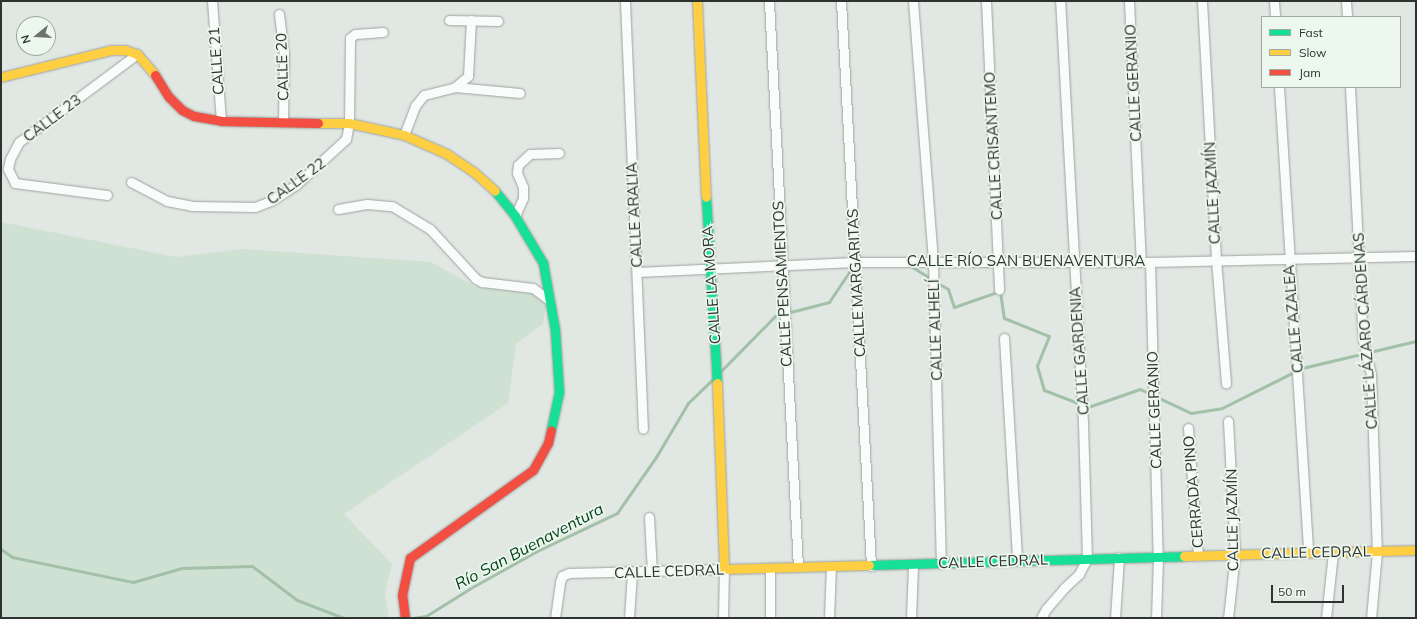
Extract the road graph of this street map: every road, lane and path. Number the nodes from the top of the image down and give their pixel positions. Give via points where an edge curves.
1 (212, 1) edge
2 (625, 1) edge
3 (697, 1) edge
4 (769, 1) edge
5 (840, 1) edge
6 (913, 1) edge
7 (986, 1) edge
8 (1060, 1) edge
9 (1130, 1) edge
10 (1202, 1) edge
11 (1274, 1) edge
12 (1346, 1) edge
13 (279, 14) dead end
14 (1275, 16) edge
15 (1347, 16) edge
16 (448, 20) dead end
17 (471, 20) junction
18 (498, 21) dead end
19 (383, 32) dead end
20 (137, 54) junction
21 (1, 77) edge
22 (455, 87) junction
23 (1279, 88) edge
24 (1350, 88) edge
25 (520, 93) dead end
26 (284, 120) junction
27 (221, 121) junction
28 (349, 123) junction
29 (404, 135) junction
30 (559, 153) dead end
31 (131, 182) dead end
32 (107, 195) dead end
33 (338, 209) dead end
34 (515, 216) junction
35 (1416, 256) edge
36 (1358, 257) junction
37 (1288, 258) junction
38 (1216, 259) junction
39 (999, 260) junction
40 (933, 261) junction
41 (1073, 262) junction
42 (1146, 262) junction
43 (781, 266) junction
44 (855, 266) junction
45 (709, 270) junction
46 (637, 272) junction
47 (999, 290) dead end
48 (550, 301) junction
49 (1004, 338) dead end
50 (1226, 384) dead end
51 (1228, 421) dead end
52 (1188, 428) dead end
53 (643, 429) dead end
54 (649, 517) dead end
55 (1416, 550) edge
56 (1308, 552) junction
57 (1333, 552) junction
58 (1377, 552) junction
59 (1235, 554) junction
60 (1198, 556) junction
61 (1119, 557) junction
62 (1087, 558) junction
63 (1158, 558) junction
64 (1017, 560) junction
65 (941, 564) junction
66 (913, 565) junction
67 (871, 566) junction
68 (831, 567) junction
69 (770, 568) junction
70 (798, 568) junction
71 (724, 569) junction
72 (652, 572) junction
73 (632, 573) junction
74 (405, 618) edge
75 (555, 618) edge
76 (629, 618) edge
77 (724, 618) edge
78 (770, 618) edge
79 (829, 618) edge
80 (911, 618) edge
81 (1041, 618) edge
82 (1115, 618) edge
83 (1156, 618) edge
84 (1228, 618) edge
85 (1326, 618) edge
86 (1372, 618) edge

1 - 27 street, CALLE 21
2 - 46 street, CALLE ARALIA
3 - 45 street, CALLE LA MORA
4 - 43 street, CALLE PENSAMIENTOS
5 - 44 street, CALLE MARGARITAS
6 - 40 street, CALLE ALHELÍ
7 - 39 street, CALLE CRISANTEMO
8 - 41 street, CALLE GARDENIA
9 - 42 street, CALLE GERANIO
10 - 38 street, CALLE JAZMÍN
11 - 14 street
12 - 15 street
13 - 26 street, CALLE 20 via 284,52
16 - 17 street
17 - 18 street
17 - 22 street via 468,76
19 - 28 street, CALLE 22 via 355,34 350,38
20 - 21 street via 111,50
20 - 27 street via 147,63 169,97 182,110 205,120
20 - 32 street, CALLE 23 via 20,142 10,159 9,173 15,183
22 - 25 street
22 - 29 street via 424,95 415,106
23 - 37 street, CALLE AZALEA
24 - 36 street, CALLE LÁZARO CÁRDENAS
26 - 27 street
26 - 28 street
28 - 29 street
28 - 31 street, CALLE 22 via 346,139 330,156 297,184 271,201 256,207 192,206 168,201
29 - 34 street via 447,154 474,172 492,187
30 - 34 street via 530,154 518,165 517,173 523,187 523,198
33 - 48 street via 367,204 392,206 430,229 476,279 482,282 533,288
34 - 48 street via 543,263
35 - 36 street, CALLE RÍO SAN BUENAVENTURA
36 - 37 street, CALLE RÍO SAN BUENAVENTURA
36 - 58 street, CALLE LÁZARO CÁRDENAS via 1363,340 1371,374
37 - 38 street, CALLE RÍO SAN BUENAVENTURA
37 - 56 street, CALLE AZALEA via 1297,358
38 - 42 street, CALLE RÍO SAN BUENAVENTURA
38 - 50 street, CALLE JAZMÍN
39 - 40 street, CALLE RÍO SAN BUENAVENTURA
39 - 41 street, CALLE RÍO SAN BUENAVENTURA
39 - 47 street, CALLE CRISANTEMO
40 - 44 street, CALLE RÍO SAN BUENAVENTURA
40 - 65 street, CALLE ALHELÍ
41 - 42 street, CALLE RÍO SAN BUENAVENTURA
41 - 62 street, CALLE GARDENIA via 1082,388
42 - 63 street, CALLE GERANIO via 1153,374
43 - 44 street, CALLE RÍO SAN BUENAVENTURA
43 - 45 street, CALLE RÍO SAN BUENAVENTURA
43 - 70 street, CALLE PENSAMIENTOS
44 - 67 street, CALLE MARGARITAS
45 - 46 street, CALLE RÍO SAN BUENAVENTURA
45 - 71 street, CALLE LA MORA via 716,354
46 - 53 street, CALLE ARALIA
48 - 74 street via 555,330 559,392 548,443 533,470 410,558 402,595
49 - 64 street
51 - 59 street, CALLE JAZMÍN
52 - 60 street, CERRADA PINO
54 - 72 street
55 - 58 street, CALLE CEDRAL
56 - 57 street, CALLE CEDRAL
56 - 59 street, CALLE CEDRAL
57 - 58 street, CALLE CEDRAL
57 - 85 street
58 - 86 street, CALLE LÁZARO CÁRDENAS
59 - 60 street, CALLE CEDRAL
59 - 84 street, CALLE JAZMÍN
60 - 63 street, CALLE CEDRAL
61 - 62 street, CALLE CEDRAL
61 - 63 street, CALLE CEDRAL
61 - 82 street
62 - 64 street, CALLE CEDRAL
62 - 81 street via 1079,574 1046,608
63 - 83 street, CALLE GERANIO
64 - 65 street, CALLE CEDRAL
65 - 66 street, CALLE CEDRAL
66 - 67 street, CALLE CEDRAL
66 - 80 street
67 - 68 street, CALLE CEDRAL
68 - 70 street, CALLE CEDRAL
68 - 79 street
69 - 70 street, CALLE CEDRAL
69 - 71 street, CALLE CEDRAL
69 - 78 street
71 - 72 street, CALLE CEDRAL
71 - 77 street
72 - 73 street, CALLE CEDRAL
73 - 75 street, CALLE CEDRAL via 569,573 562,576
73 - 76 street

